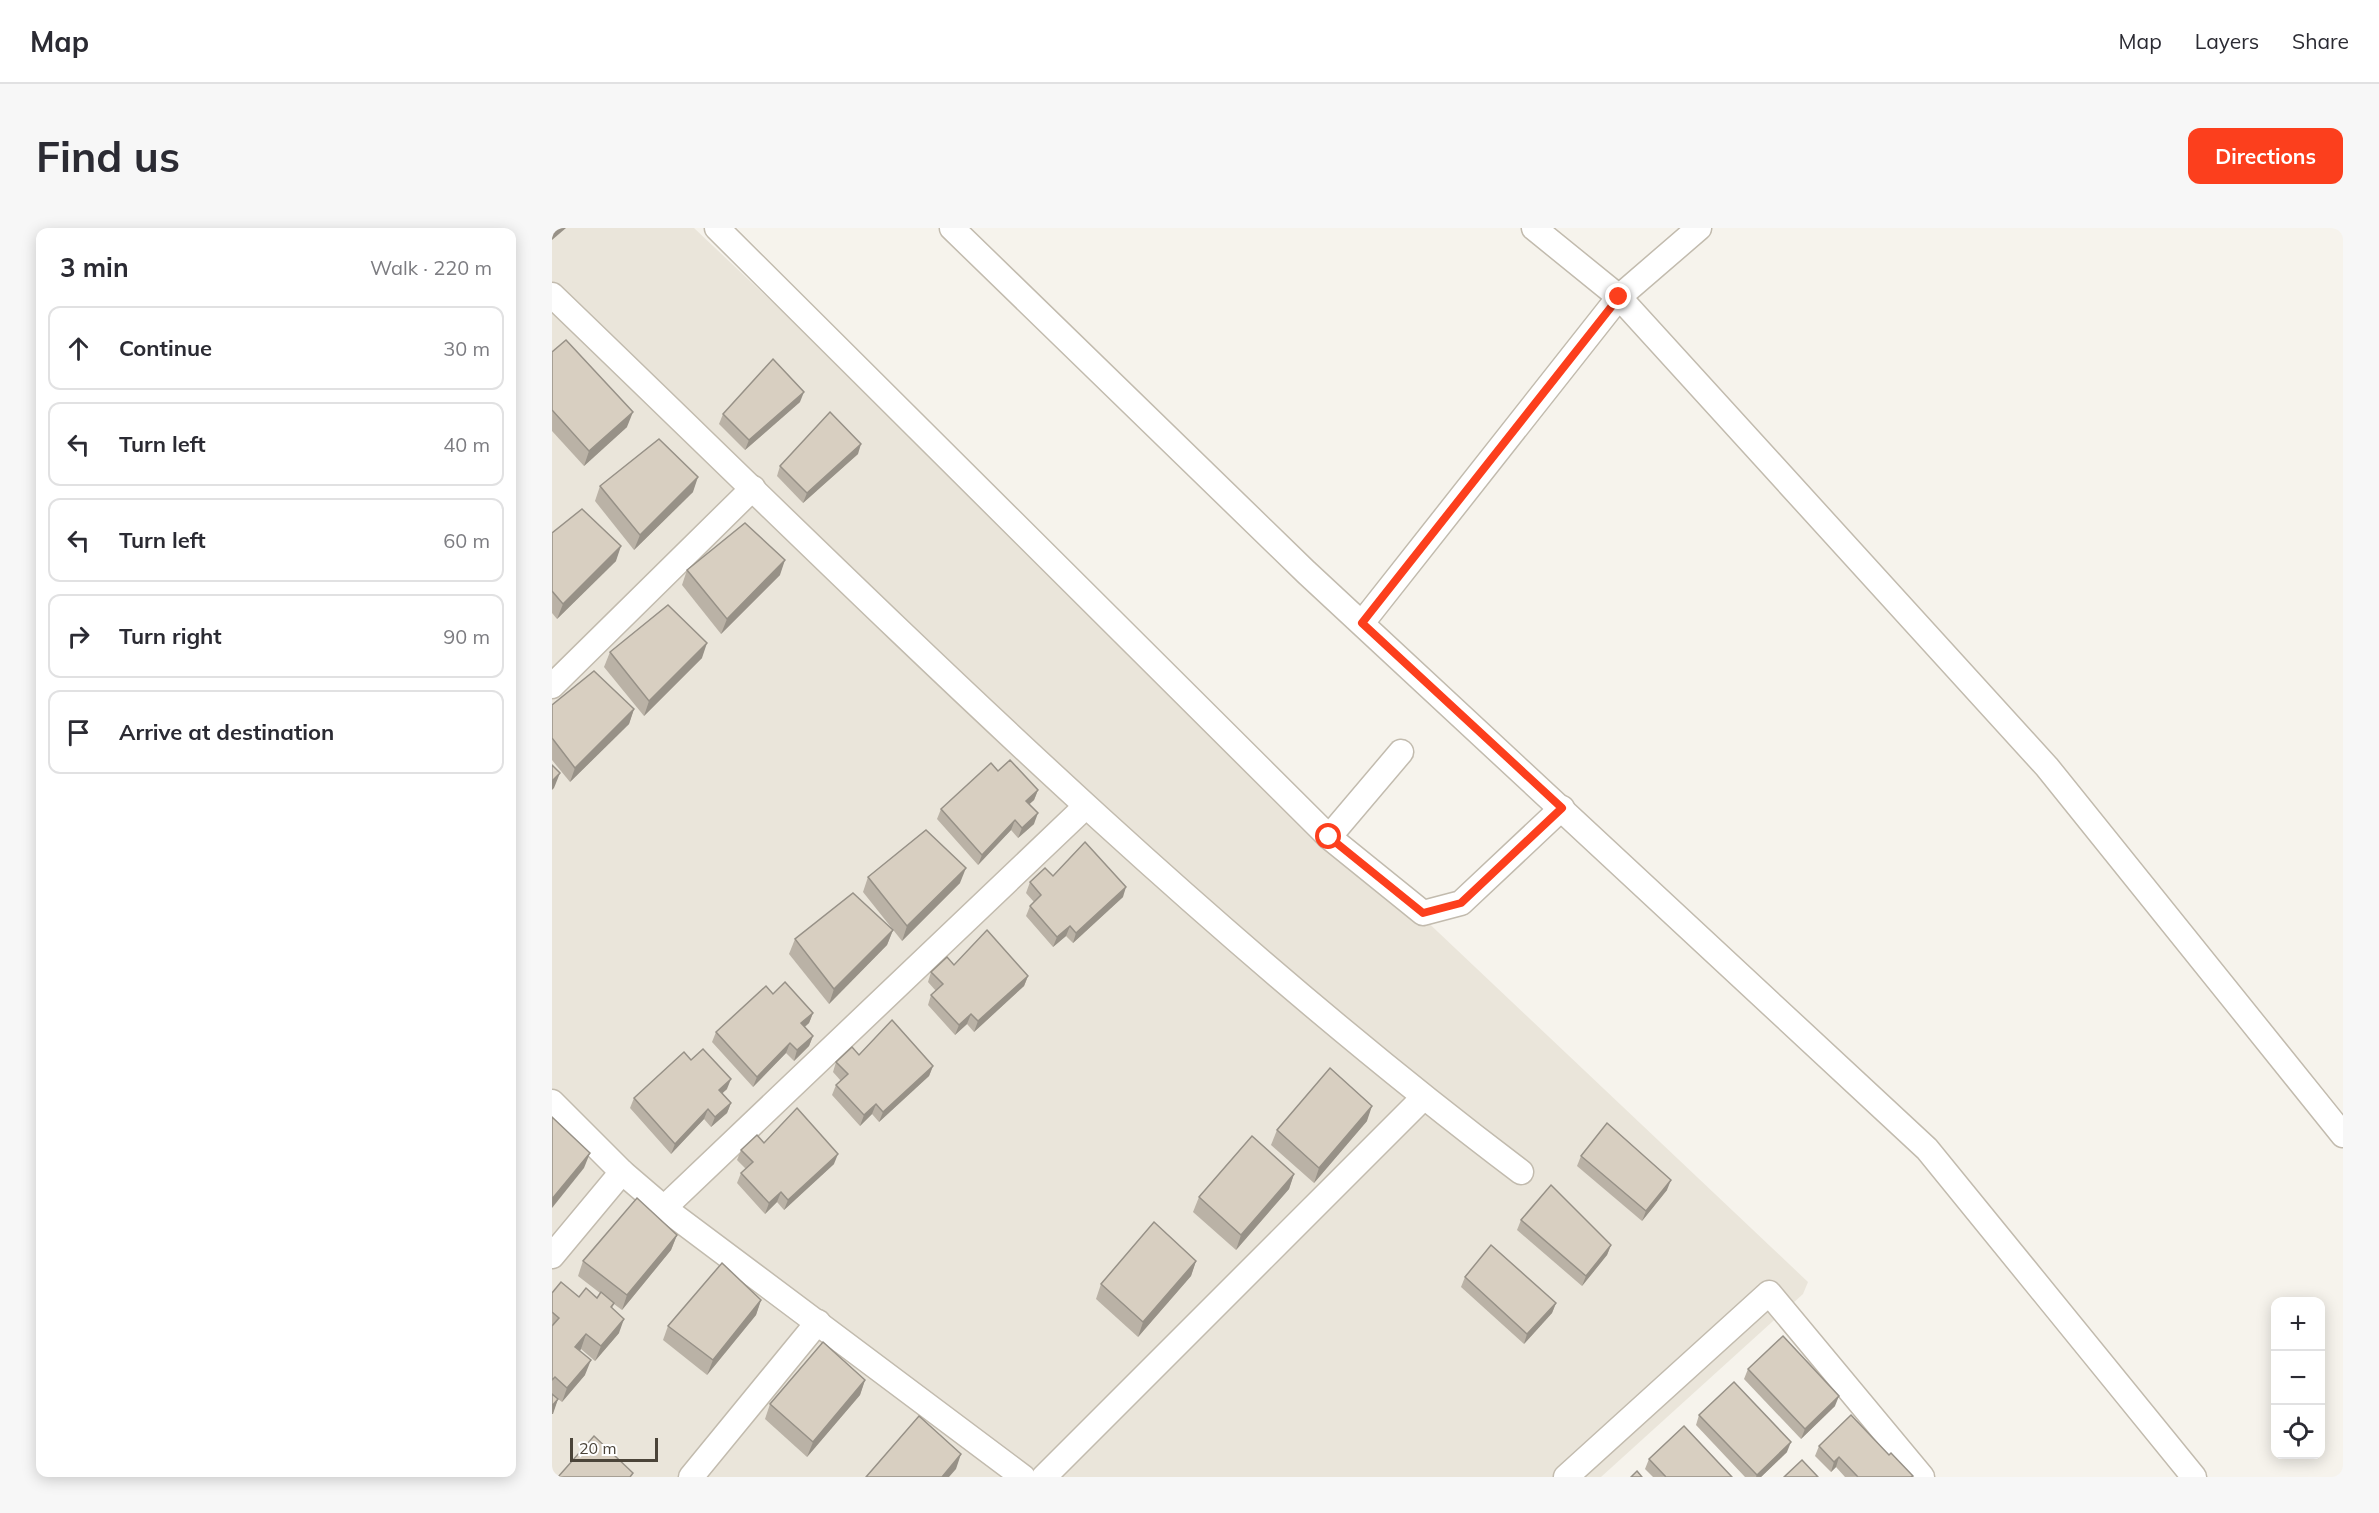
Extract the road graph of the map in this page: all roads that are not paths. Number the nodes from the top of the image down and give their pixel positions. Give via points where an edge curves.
1 (717, 228) edge
2 (952, 228) edge
3 (1534, 228) edge
4 (1699, 228) edge
5 (552, 295) edge
6 (1619, 297) junction
7 (753, 488) junction
8 (1362, 623) junction
9 (552, 686) edge
10 (1401, 752) dead end
11 (1085, 807) junction
12 (1562, 808) junction
13 (1329, 837) junction
14 (1423, 1098) junction
15 (552, 1102) edge
16 (2343, 1135) edge
17 (622, 1172) junction
18 (1521, 1172) dead end
19 (664, 1208) junction
20 (552, 1257) edge
21 (818, 1322) junction
22 (691, 1477) edge
23 (1023, 1477) edge
24 (1044, 1477) edge
25 (1566, 1477) edge
26 (1922, 1477) edge
27 (2194, 1477) edge

1 - 13 street
2 - 8 street
3 - 6 street
4 - 6 street
5 - 7 street
6 - 8 street
6 - 16 street via 2047,767
7 - 9 street
7 - 11 street
8 - 12 street
10 - 13 street
11 - 14 street
11 - 19 street
12 - 13 street via 1461,903 1423,913
12 - 27 street via 1927,1149
14 - 18 street
14 - 24 street
15 - 17 street
17 - 19 street
17 - 20 street
19 - 21 street
21 - 22 street
21 - 23 street
25 - 26 street via 1769,1293

